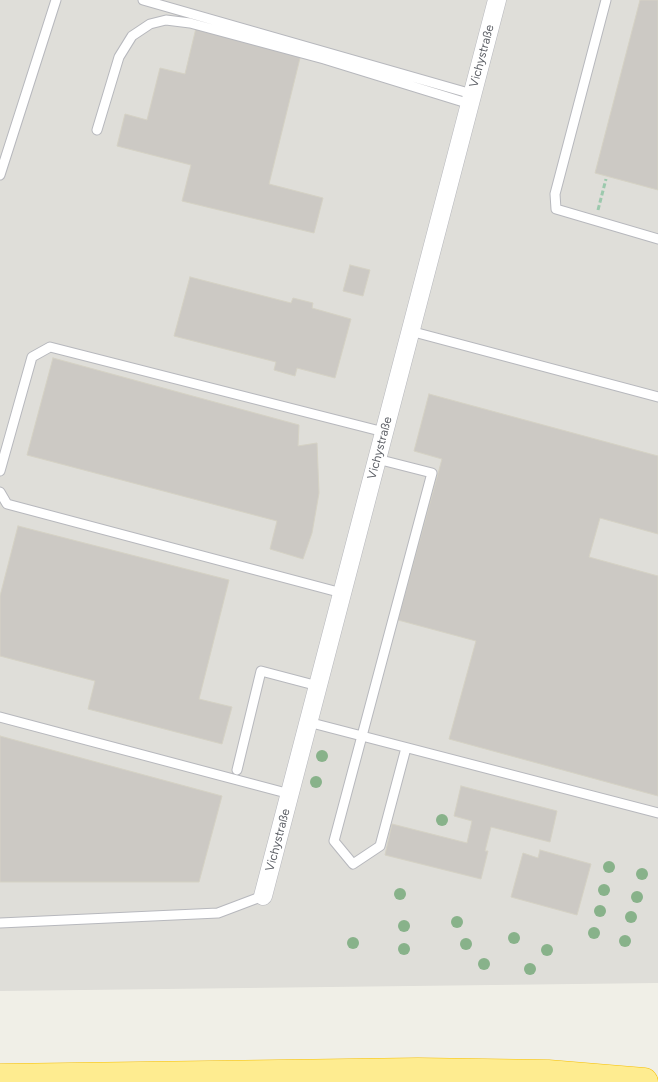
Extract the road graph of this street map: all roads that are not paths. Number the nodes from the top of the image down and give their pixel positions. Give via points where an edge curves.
1 (56, 0) edge
2 (143, 0) edge
3 (497, 0) edge
4 (606, 0) edge
5 (471, 99) junction
6 (97, 130) dead end
7 (0, 175) edge
8 (658, 239) edge
9 (410, 331) junction
10 (658, 397) edge
11 (384, 432) junction
12 (377, 459) junction
13 (0, 471) edge
14 (0, 492) edge
15 (342, 593) junction
16 (318, 686) junction
17 (0, 717) edge
18 (308, 722) junction
19 (361, 736) junction
20 (406, 748) junction
21 (237, 770) dead end
22 (290, 794) junction
23 (658, 813) edge
24 (263, 896) joint
25 (0, 923) edge
26 (0, 1078) edge
27 (644, 1082) edge

1 - 7 lane
2 - 5 lane
3 - 5 street, Vichystraße
4 - 8 lane via 555,194 556,209
5 - 6 lane via 166,20 150,24 132,36 119,57
5 - 9 street, Vichystraße
9 - 10 lane
9 - 11 street, Vichystraße
11 - 12 street, Vichystraße
11 - 13 lane via 50,347 32,357
12 - 15 street, Vichystraße
12 - 19 lane via 432,472
14 - 15 lane via 7,504
15 - 16 street, Vichystraße
16 - 18 street, Vichystraße
16 - 21 lane via 261,671
17 - 22 lane
18 - 19 lane
18 - 22 street, Vichystraße
19 - 20 lane
19 - 20 lane via 334,841 353,864 380,846
20 - 23 lane
22 - 24 street, Vichystraße
24 - 25 lane via 218,912
26 - 27 highway via 418,1072 548,1074

